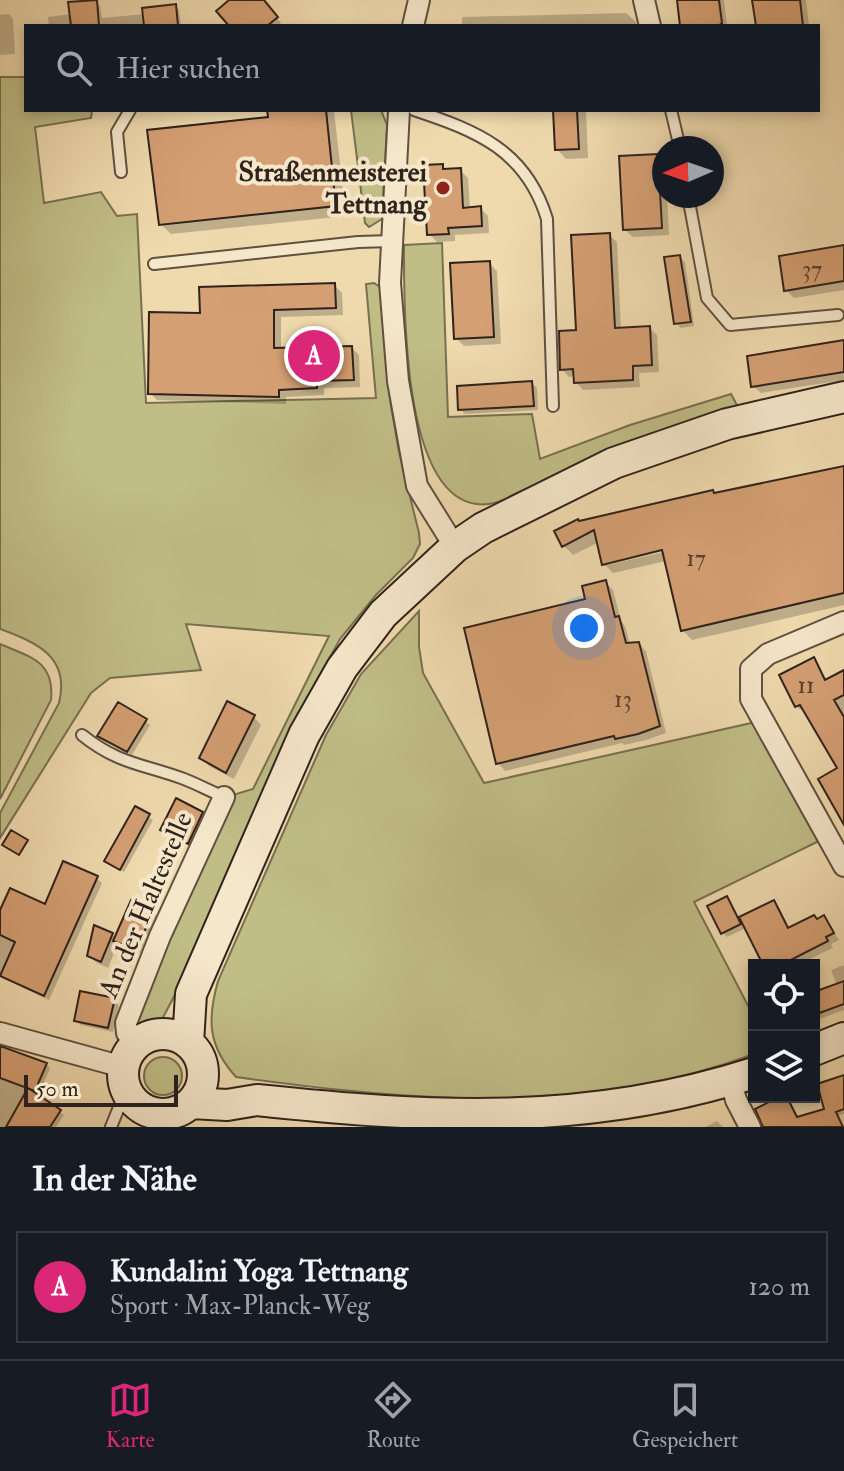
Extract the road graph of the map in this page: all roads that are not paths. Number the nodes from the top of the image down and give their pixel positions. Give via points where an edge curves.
1 (419, 0) edge
2 (644, 0) edge
3 (413, 24) edge
4 (650, 24) edge
5 (129, 112) edge
6 (399, 112) edge
7 (420, 112) edge
8 (671, 112) edge
9 (677, 136) edge
10 (121, 172) dead end
11 (690, 208) edge
12 (391, 241) junction
13 (154, 264) dead end
14 (838, 315) dead end
15 (844, 397) edge
16 (553, 406) dead end
17 (455, 547) junction
18 (844, 622) edge
19 (82, 735) dead end
20 (224, 797) joint
21 (836, 832) edge
22 (844, 866) edge
23 (0, 1033) edge
24 (844, 1038) edge
25 (820, 1048) edge
26 (144, 1062) junction
27 (203, 1069) junction
28 (742, 1077) edge
29 (257, 1100) junction
30 (191, 1103) junction
31 (590, 1119) edge
32 (157, 1121) edge
33 (111, 1127) edge
34 (124, 1127) edge
35 (750, 1127) edge

1 - 3 street
2 - 4 street
5 - 10 lane via 117,132
6 - 12 street
7 - 16 lane via 485,140 531,178 540,193 547,219
8 - 9 lane
11 - 14 lane via 707,298 730,325
12 - 13 lane
12 - 17 street via 392,327 410,455 417,486
15 - 17 main road via 727,424 614,463 510,513
17 - 26 main road via 383,614 322,700 191,994
18 - 21 street via 768,654 751,669 751,699
19 - 20 lane, An der Haltestelle via 129,764
20 - 26 street, An der Haltestelle via 129,1013 127,1033
21 - 22 street
23 - 26 street
24 - 25 main road
26 - 27 main road via 198,1055
26 - 32 main road via 146,1111
26 - 33 lane
26 - 34 main road
27 - 29 main road
27 - 30 main road
28 - 31 main road
28 - 35 street via 736,1100
29 - 30 main road
29 - 31 main road
30 - 32 main road

